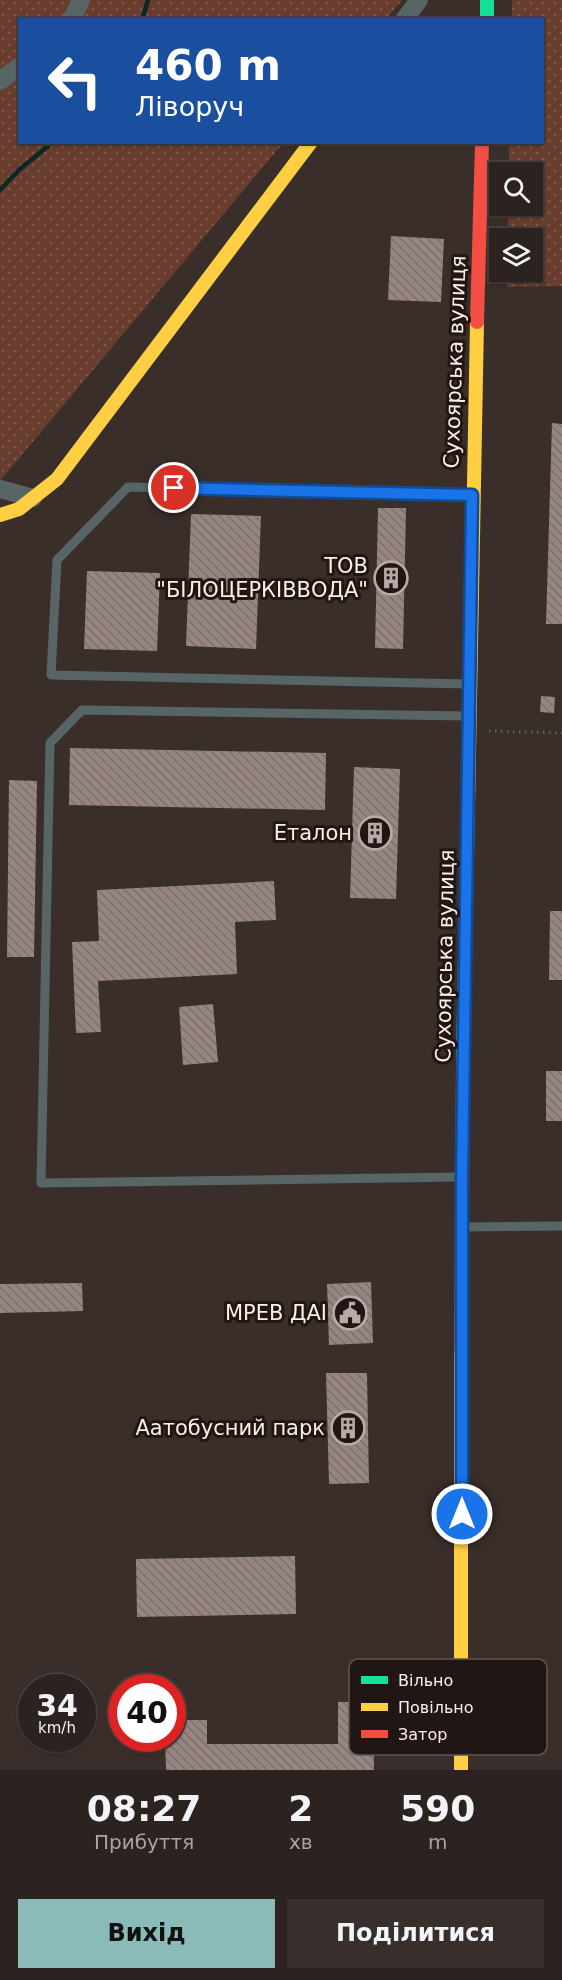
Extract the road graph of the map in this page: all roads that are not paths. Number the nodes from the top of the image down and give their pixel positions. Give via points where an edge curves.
1 (81, 0) edge
2 (419, 0) edge
3 (488, 0) edge
4 (72, 18) edge
5 (406, 18) edge
6 (487, 18) edge
7 (18, 68) edge
8 (0, 81) edge
9 (309, 144) edge
10 (482, 144) edge
11 (0, 489) edge
12 (472, 495) junction
13 (33, 498) junction
14 (0, 515) edge
15 (470, 684) junction
16 (470, 716) junction
17 (462, 1177) junction
18 (562, 1226) edge
19 (462, 1227) junction
20 (461, 1659) edge
21 (461, 1755) edge
22 (461, 1770) edge

1 - 4 street
2 - 5 street
3 - 6 street
7 - 8 street
9 - 13 street via 57,479
10 - 12 street, Сухоярська вулиця
11 - 13 street
12 - 15 street, Сухоярська вулиця
12 - 15 lane via 128,487 57,560 51,675
13 - 14 street via 19,509
15 - 16 street, Сухоярська вулиця
16 - 17 street, Сухоярська вулиця
16 - 17 lane via 82,710 50,743 41,1183
17 - 19 street, Сухоярська вулиця
18 - 19 lane
19 - 20 street, Сухоярська вулиця
21 - 22 street, Сухоярська вулиця

